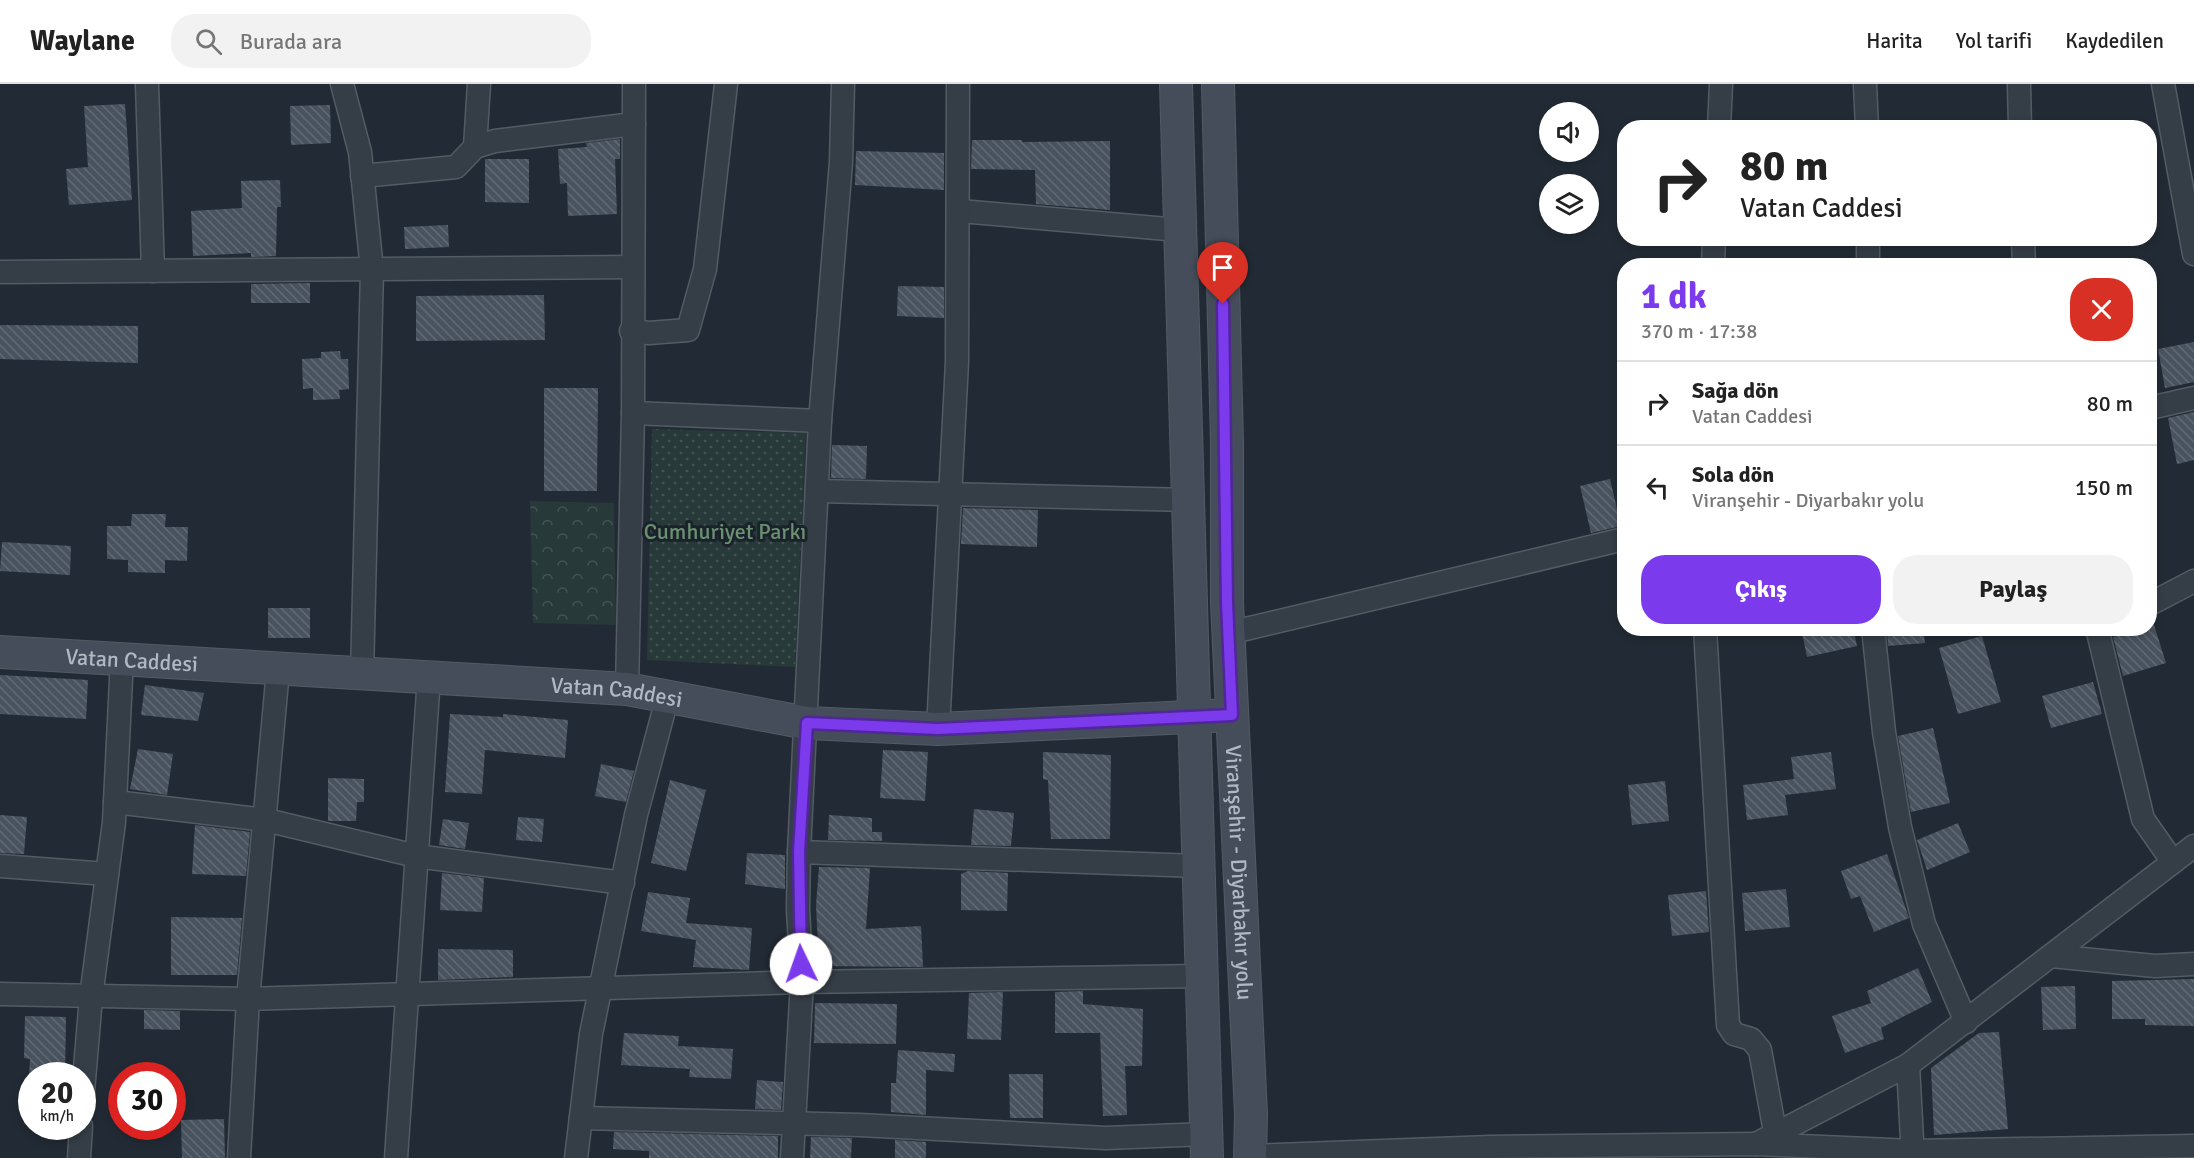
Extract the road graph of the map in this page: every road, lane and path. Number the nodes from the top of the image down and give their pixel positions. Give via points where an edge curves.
1 (147, 84) edge
2 (342, 84) edge
3 (479, 84) edge
4 (634, 84) edge
5 (726, 84) edge
6 (843, 84) edge
7 (958, 84) edge
8 (1176, 84) edge
9 (1218, 84) edge
10 (1721, 84) edge
11 (1865, 84) edge
12 (2019, 84) edge
13 (2163, 84) edge
14 (1719, 120) edge
15 (1867, 120) edge
16 (2020, 120) edge
17 (634, 124) junction
18 (475, 147) junction
19 (362, 177) junction
20 (960, 211) junction
21 (1179, 230) junction
22 (2194, 254) edge
23 (633, 267) junction
24 (372, 270) junction
25 (153, 271) junction
26 (0, 272) edge
27 (631, 331) junction
28 (2194, 398) edge
29 (2157, 406) edge
30 (633, 412) junction
31 (820, 421) junction
32 (817, 491) junction
33 (951, 496) junction
34 (1189, 500) junction
35 (1617, 541) edge
36 (2194, 581) edge
37 (2157, 600) edge
38 (1229, 633) junction
39 (1706, 636) edge
40 (1874, 636) edge
41 (2100, 636) edge
42 (0, 652) edge
43 (122, 659) junction
44 (278, 670) junction
45 (362, 674) junction
46 (429, 678) junction
47 (627, 689) junction
48 (667, 699) junction
49 (1232, 715) junction
50 (1193, 717) junction
51 (807, 723) junction
52 (938, 729) junction
53 (115, 802) junction
54 (266, 820) junction
55 (2194, 846) edge
56 (799, 852) junction
57 (416, 855) junction
58 (2173, 862) junction
59 (0, 866) edge
60 (1198, 866) junction
61 (107, 874) junction
62 (623, 883) junction
63 (2051, 956) junction
64 (2194, 964) edge
65 (1202, 976) junction
66 (802, 982) junction
67 (601, 990) junction
68 (0, 994) edge
69 (406, 995) junction
70 (91, 997) junction
71 (248, 999) junction
72 (1966, 1022) junction
73 (86, 1062) edge
74 (1908, 1065) junction
75 (581, 1118) junction
76 (794, 1125) junction
77 (1766, 1138) junction
78 (80, 1140) edge
79 (1207, 1146) edge
80 (2194, 1146) edge
81 (1690, 1151) edge
82 (1490, 1153) edge
83 (1913, 1154) edge
84 (1250, 1157) edge
85 (79, 1158) edge
86 (238, 1158) edge
87 (396, 1158) edge
88 (576, 1158) edge
89 (792, 1158) edge

1 - 25 street
2 - 19 street via 360,152
3 - 18 street
4 - 17 street
5 - 27 street via 705,268 688,330
6 - 31 street via 841,162
7 - 20 street
8 - 21 main road, Viranşehir - Diyarbakır yolu
9 - 38 main road, Viranşehir - Diyarbakır yolu
10 - 14 street
11 - 15 street
12 - 16 street
13 - 22 street
17 - 18 street via 495,141
17 - 23 street
18 - 19 street via 456,167
19 - 24 street
20 - 21 street
20 - 33 street
21 - 34 main road, Viranşehir - Diyarbakır yolu
23 - 24 street
23 - 27 street
24 - 25 street
24 - 45 street
25 - 26 street
27 - 30 street
28 - 29 street
30 - 31 street
30 - 47 street
31 - 32 street
32 - 33 street
32 - 51 street
33 - 34 street
33 - 52 street
34 - 50 main road, Viranşehir - Diyarbakır yolu
35 - 38 street
36 - 37 street
38 - 49 main road, Viranşehir - Diyarbakır yolu
39 - 77 street via 1728,1025 1734,1034 1751,1039 1761,1050
40 - 72 street via 1884,732 1903,838 1924,924
41 - 58 street via 2143,819
42 - 43 main road, Vatan Caddesi
43 - 44 main road, Vatan Caddesi
43 - 53 street
44 - 45 main road, Vatan Caddesi
44 - 54 street
45 - 46 main road, Vatan Caddesi
46 - 47 main road, Vatan Caddesi
46 - 57 street
47 - 48 main road, Vatan Caddesi
48 - 51 main road, Vatan Caddesi
48 - 62 street via 636,815
49 - 50 main road, Vatan Caddesi
49 - 84 main road, Viranşehir - Diyarbakır yolu
50 - 52 main road, Vatan Caddesi
50 - 60 main road, Viranşehir - Diyarbakır yolu
51 - 52 main road, Vatan Caddesi
51 - 56 street
53 - 54 street
53 - 61 street
54 - 57 street
54 - 71 street
55 - 58 street
56 - 60 street
56 - 66 street
57 - 62 street
57 - 69 street
58 - 63 street
59 - 61 street
60 - 65 main road, Viranşehir - Diyarbakır yolu
61 - 70 street
62 - 67 street
63 - 64 street via 2155,966
63 - 72 street
65 - 66 street
65 - 79 main road, Viranşehir - Diyarbakır yolu
66 - 67 street
66 - 76 street
67 - 69 street
67 - 75 street via 591,1034
68 - 70 street
69 - 71 street
69 - 87 street
70 - 71 street
70 - 73 street
71 - 86 street
72 - 74 street
74 - 77 street
74 - 83 street
75 - 76 street
75 - 88 street
76 - 79 street via 1106,1137
76 - 89 street
77 - 81 street
77 - 83 street
78 - 85 street
80 - 83 street
81 - 82 street
82 - 84 street

